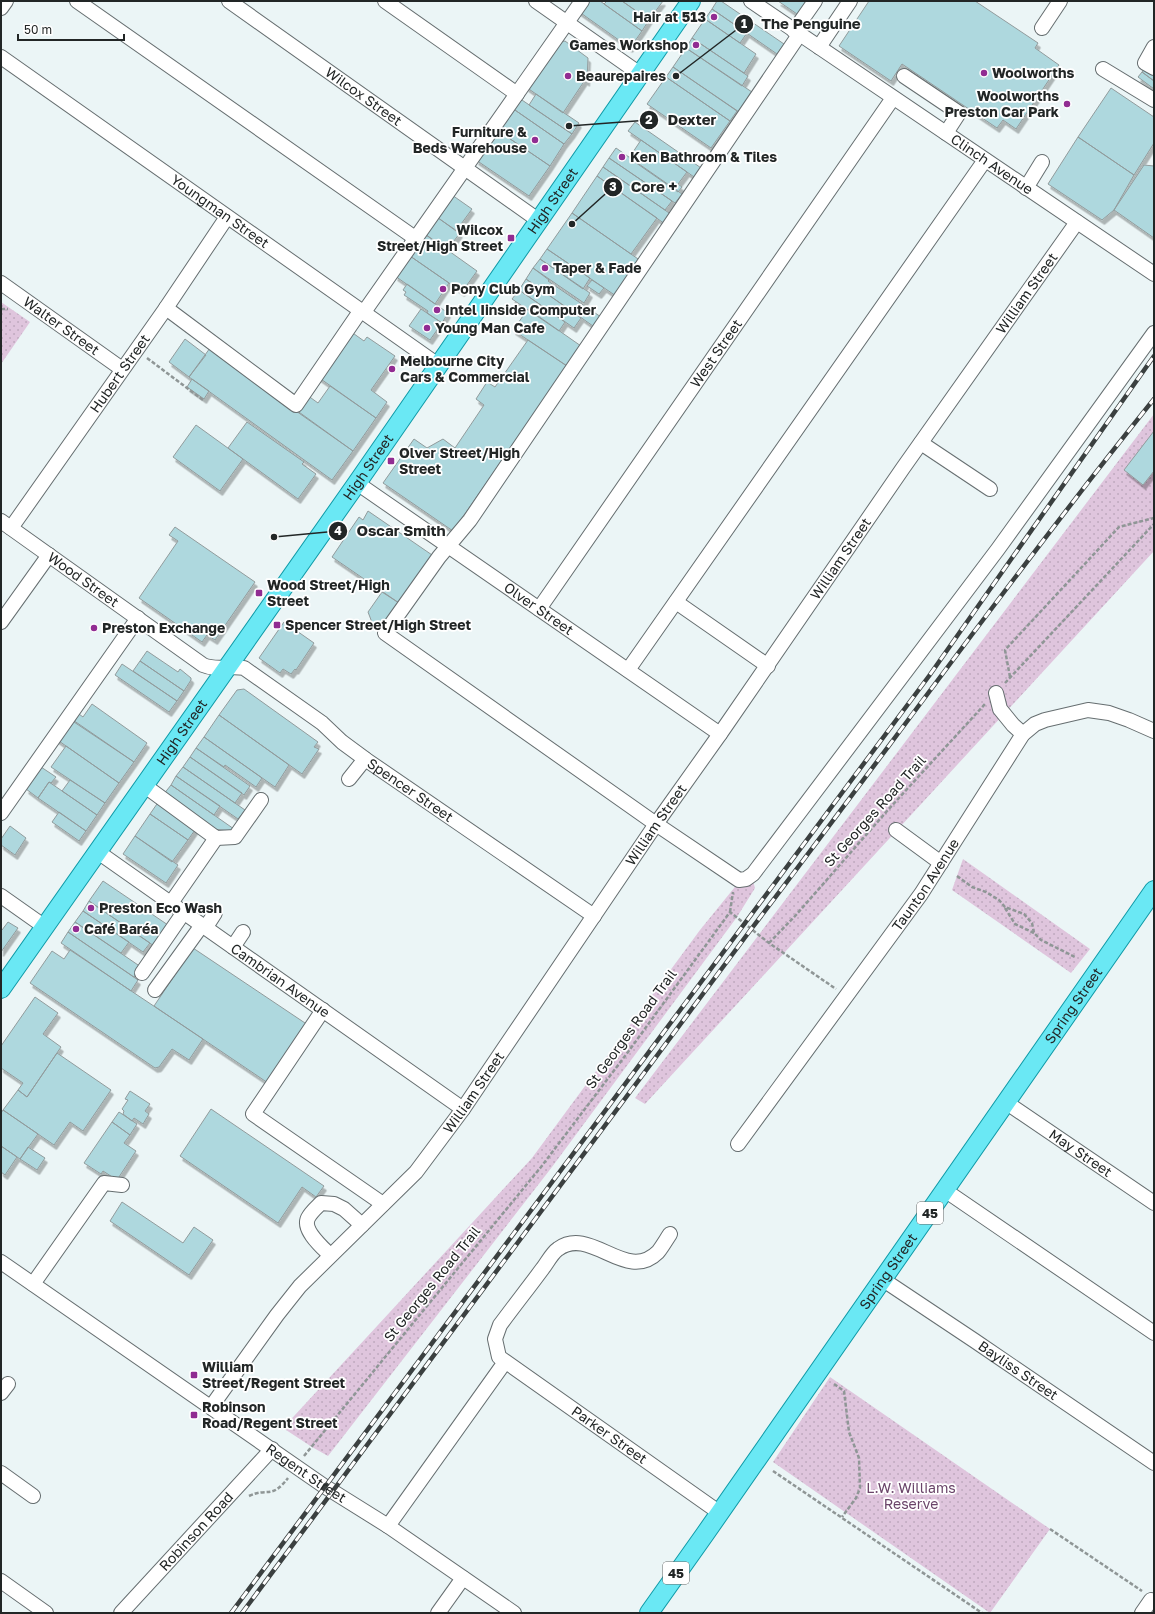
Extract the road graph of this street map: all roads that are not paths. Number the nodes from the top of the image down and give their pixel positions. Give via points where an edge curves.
1 (6, 1) edge
2 (77, 1) edge
3 (229, 1) edge
4 (385, 1) edge
5 (536, 1) edge
6 (582, 1) edge
7 (691, 1) edge
8 (751, 1) edge
9 (815, 1) edge
10 (850, 1) edge
11 (1060, 1) edge
12 (1, 8) edge
13 (567, 23) junction
14 (1042, 28) dead end
15 (797, 33) junction
16 (819, 47) junction
17 (1154, 47) edge
18 (1, 57) edge
19 (1154, 68) edge
20 (1103, 69) dead end
21 (640, 74) junction
22 (904, 76) dead end
23 (517, 94) junction
24 (893, 98) junction
25 (1154, 100) edge
26 (946, 133) junction
27 (985, 160) junction
28 (1042, 162) dead end
29 (464, 167) junction
30 (1026, 188) junction
31 (228, 217) junction
32 (538, 220) junction
33 (1077, 222) junction
34 (416, 238) junction
35 (1154, 274) edge
36 (1, 283) edge
37 (166, 308) junction
38 (363, 311) junction
39 (1154, 333) edge
40 (438, 365) junction
41 (122, 369) junction
42 (921, 443) junction
43 (357, 483) junction
44 (990, 488) dead end
45 (6, 525) edge
46 (448, 546) junction
47 (49, 555) junction
48 (676, 602) junction
49 (539, 609) junction
50 (138, 618) junction
51 (1, 622) edge
52 (768, 666) junction
53 (228, 667) junction
54 (628, 670) junction
55 (996, 693) road end
56 (1154, 731) edge
57 (720, 734) junction
58 (1023, 734) junction
59 (365, 759) junction
60 (349, 779) dead end
61 (144, 786) junction
62 (261, 800) dead end
63 (1, 813) edge
64 (656, 824) junction
65 (896, 830) dead end
66 (216, 838) junction
67 (98, 852) junction
68 (941, 863) junction
69 (1154, 890) edge
70 (4, 903) edge
71 (171, 903) junction
72 (184, 912) junction
73 (215, 914) dead end
74 (594, 916) junction
75 (204, 926) junction
76 (45, 927) junction
77 (243, 932) dead end
78 (233, 947) junction
79 (142, 973) dead end
80 (1, 989) edge
81 (155, 990) dead end
82 (323, 1010) junction
83 (1007, 1103) junction
84 (463, 1109) junction
85 (738, 1144) dead end
86 (122, 1185) dead end
87 (946, 1190) junction
88 (1154, 1203) edge
89 (383, 1204) junction
90 (362, 1225) junction
91 (670, 1234) dead end
92 (330, 1256) junction
93 (1, 1262) edge
94 (882, 1279) junction
95 (33, 1284) junction
96 (1154, 1333) edge
97 (502, 1360) junction
98 (211, 1407) junction
99 (272, 1450) junction
100 (1154, 1463) edge
101 (1, 1473) edge
102 (33, 1496) dead end
103 (720, 1513) junction
104 (388, 1526) junction
105 (463, 1578) junction
106 (1, 1581) edge
107 (1152, 1601) edge
108 (46, 1613) edge
109 (121, 1613) edge
110 (438, 1613) edge
111 (514, 1613) edge
112 (648, 1613) edge
113 (1142, 1613) edge

1 - 12 street
2 - 34 street
3 - 29 street, Wilcox Street
4 - 23 street
5 - 13 street
6 - 13 street
7 - 21 main road, High Street
8 - 15 street, Clinch Avenue
9 - 15 street
10 - 16 street
11 - 14 street
13 - 21 street
13 - 23 street
15 - 16 street, Clinch Avenue
15 - 46 street via 464,529
16 - 24 street, Clinch Avenue
17 - 19 street via 1145,63
18 - 31 street, Youngman Street
20 - 25 street
21 - 32 main road, High Street
22 - 26 street via 959,113
23 - 29 street
24 - 26 street, Clinch Avenue
24 - 49 street, West Street
26 - 27 street, Clinch Avenue
27 - 30 street, Clinch Avenue
27 - 48 street
28 - 30 street
29 - 32 street, Wilcox Street
29 - 34 street
30 - 33 street, Clinch Avenue
31 - 37 street, Hubert Street
31 - 38 street, Youngman Street
32 - 40 main road, High Street
33 - 35 street, Clinch Avenue
33 - 42 street, William Street
34 - 38 street
36 - 41 street, Walter Street
37 - 38 street via 296,405
37 - 41 street, Hubert Street
38 - 40 street, Youngman Street
39 - 64 street via 998,549 753,874 739,880
40 - 43 main road, High Street
41 - 45 street, Hubert Street
42 - 44 street
42 - 52 street, William Street
43 - 46 street, Olver Street
43 - 53 main road, High Street
45 - 47 street, Wood Street
46 - 49 street, Olver Street
46 - 64 street via 385,633
47 - 50 street, Wood Street
47 - 51 street
48 - 52 street
48 - 54 street
49 - 54 street, Olver Street
50 - 53 street, Wood Street via 203,665 210,668
50 - 63 street
52 - 57 street, William Street
53 - 59 street, Spencer Street via 244,668 322,723
53 - 61 main road, High Street
54 - 57 street, Olver Street
55 - 58 street via 1000,709
56 - 58 street, Taunton Avenue via 1109,713 1088,710 1045,720
57 - 64 street, William Street
58 - 68 street, Taunton Avenue
59 - 60 street
59 - 74 street, Spencer Street
61 - 66 street
61 - 67 main road, High Street
62 - 66 street via 235,837
64 - 74 street, William Street
65 - 68 street
66 - 71 street
67 - 71 street, Cambrian Avenue
67 - 76 main road, High Street
68 - 85 street, Taunton Avenue
69 - 83 main road, Spring Street / 45
70 - 76 street
71 - 72 street, Cambrian Avenue
72 - 75 street, Cambrian Avenue
72 - 79 street
73 - 75 street
74 - 84 street, William Street
75 - 78 street, Cambrian Avenue
75 - 81 street
76 - 80 main road, High Street
77 - 78 street
78 - 82 street, Cambrian Avenue
82 - 84 street, Cambrian Avenue
82 - 89 street via 253,1114
83 - 87 main road, Spring Street / 45
83 - 88 street, May Street
84 - 89 street, William Street via 416,1172
86 - 95 street via 104,1183
87 - 94 main road, Spring Street / 45
87 - 96 street
89 - 90 street, William Street
90 - 92 street, William Street
90 - 92 street via 344,1209 334,1204 321,1203 307,1220 307,1227
91 - 97 street via 657,1252 643,1261 629,1261 593,1246 574,1243 557,1249 500,1325 495,1338
92 - 98 street, William Street via 300,1286
93 - 95 street, Regent Street
94 - 100 street, Bayliss Street
94 - 103 main road, Spring Street / 45
95 - 98 street, Regent Street
97 - 103 street, Parker Street
97 - 104 street
98 - 99 street, Regent Street
99 - 104 street, Regent Street
99 - 109 street, Robinson Road
101 - 102 street
103 - 112 main road, Spring Street / 45
104 - 105 street, Regent Street
105 - 110 street
105 - 111 street, Regent Street
106 - 108 street
107 - 113 street

